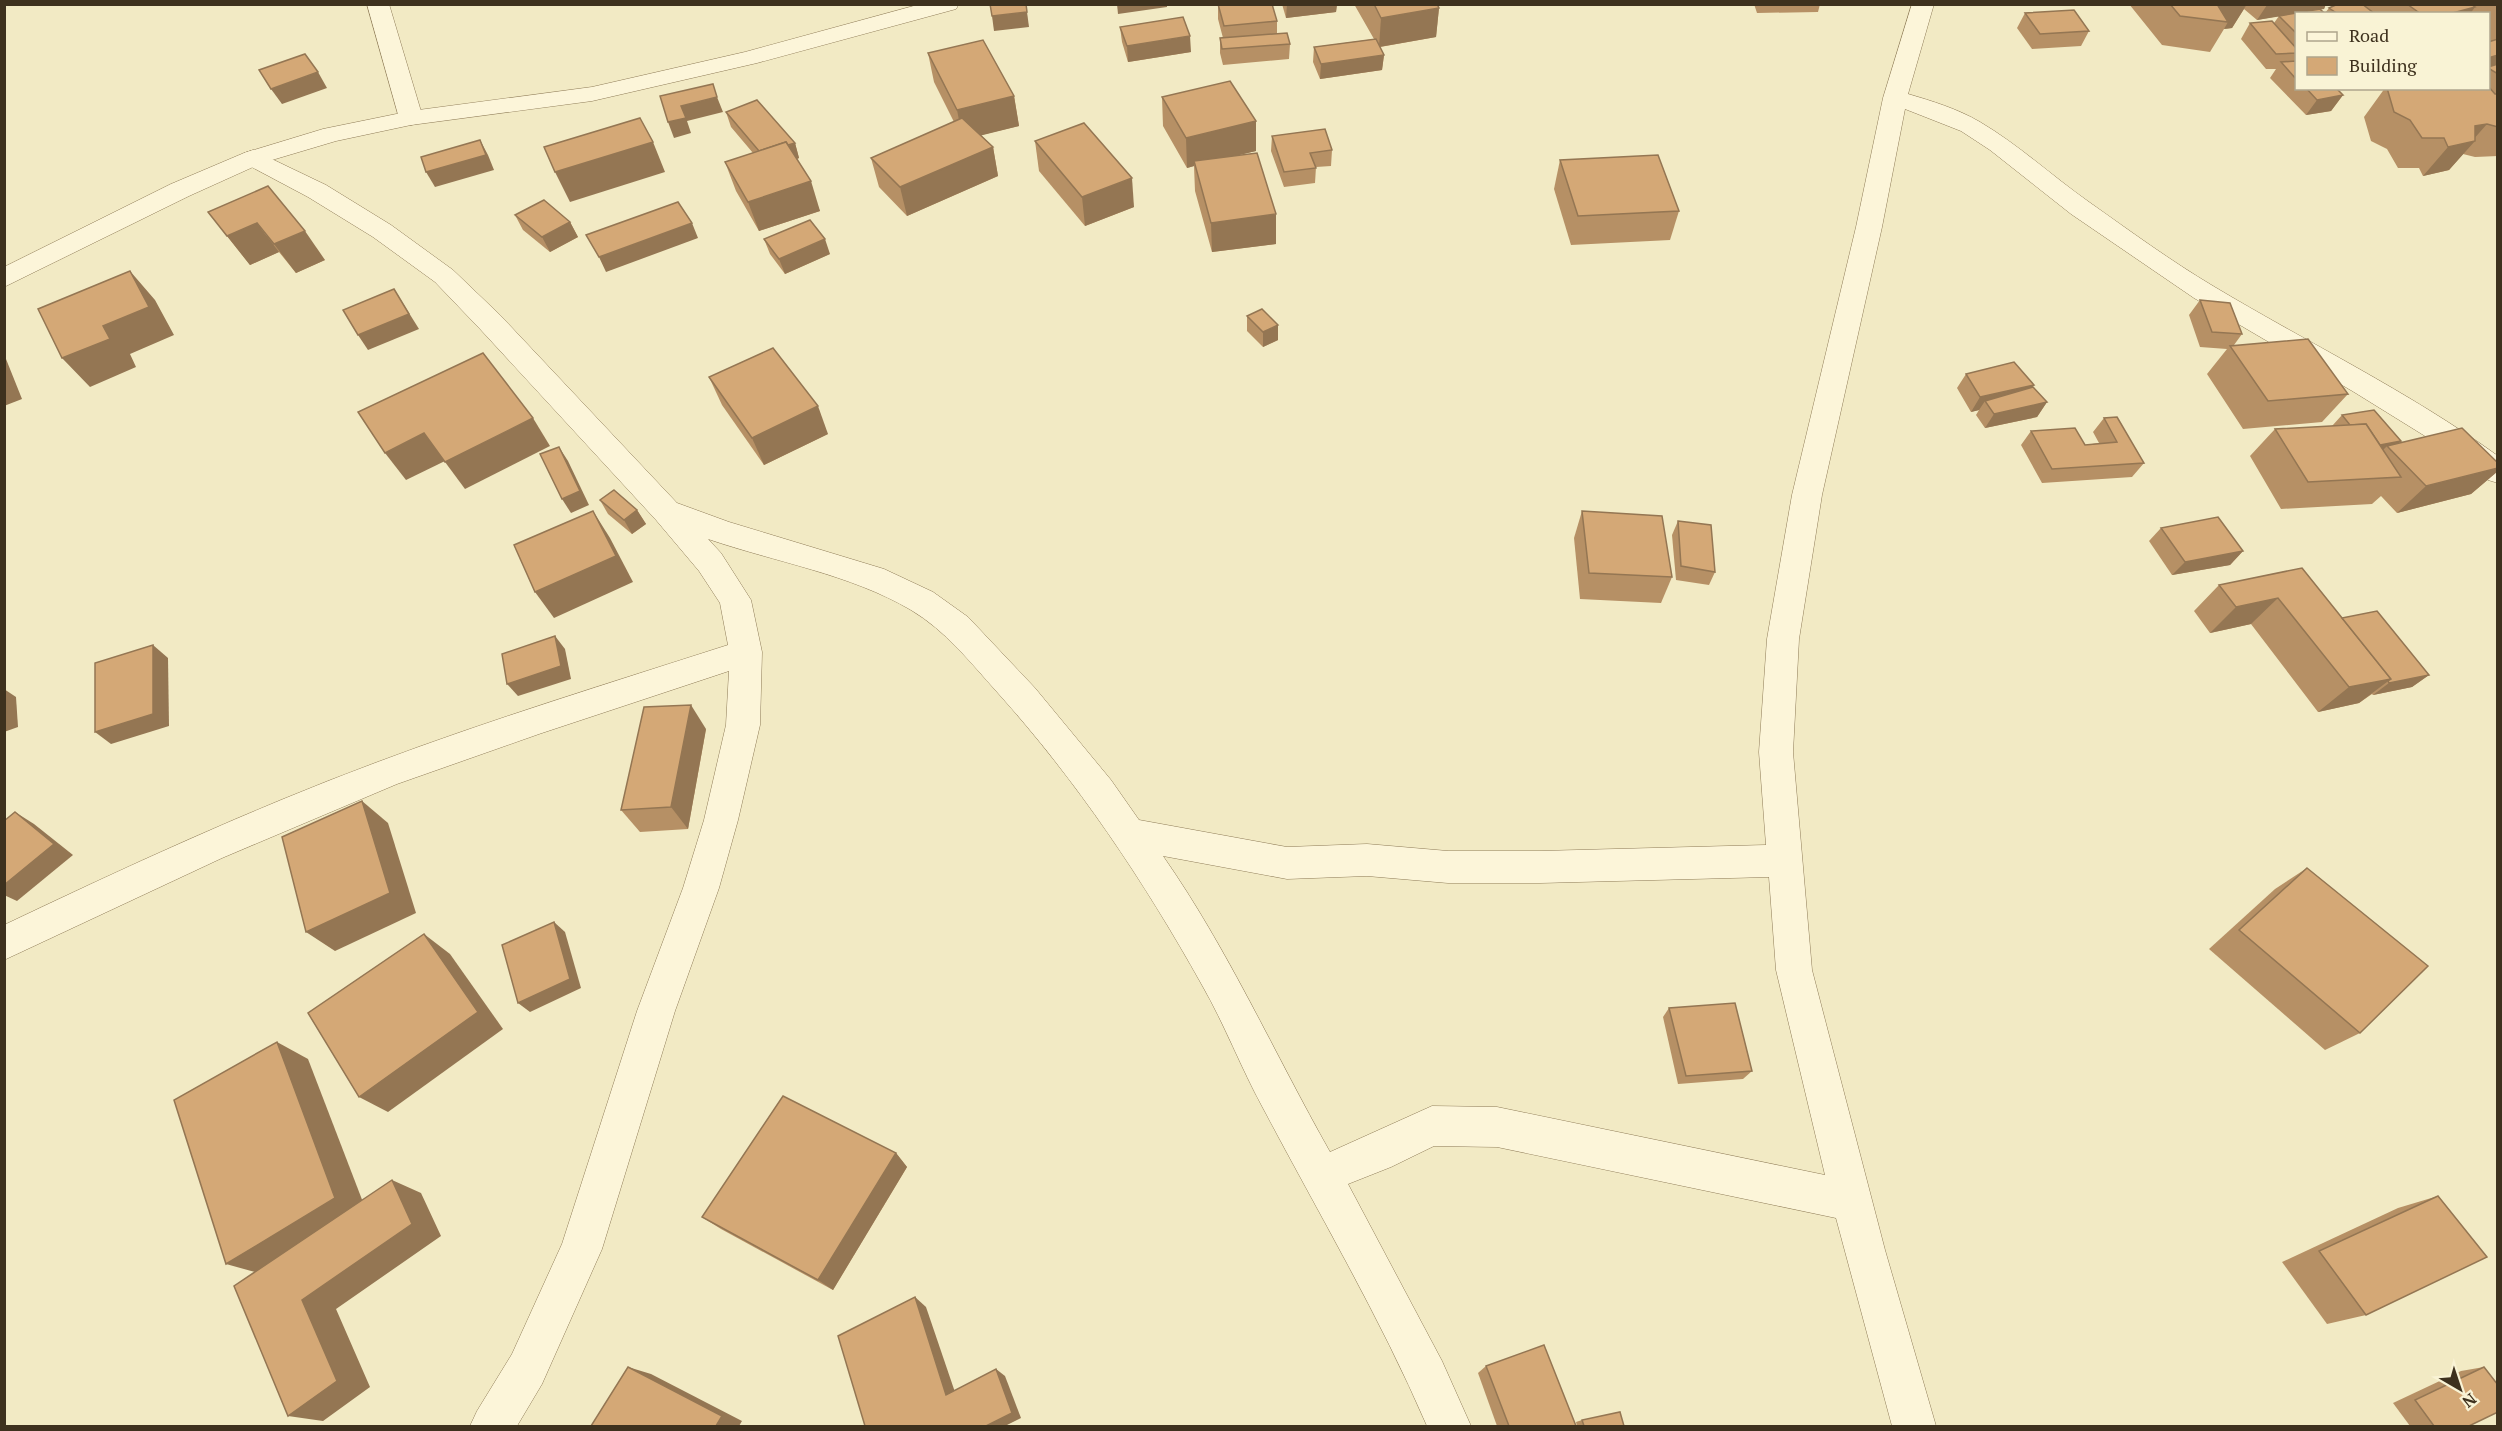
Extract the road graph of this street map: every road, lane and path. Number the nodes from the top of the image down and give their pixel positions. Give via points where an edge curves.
1 (378, 4) edge
2 (948, 4) edge
3 (1923, 4) edge
4 (1895, 98) junction
5 (411, 118) junction
6 (253, 158) junction
7 (4, 278) edge
8 (2498, 472) edge
9 (667, 512) junction
10 (746, 652) junction
11 (1128, 834) junction
12 (1784, 861) junction
13 (4, 943) edge
14 (1322, 1175) junction
15 (1851, 1201) junction
16 (492, 1426) edge
17 (1449, 1426) edge
18 (1914, 1426) edge

1 - 5 street
2 - 5 street via 749,58 592,94
3 - 4 street
4 - 8 street via 1969,126 2184,279 2456,441
4 - 12 street via 1807,495 1783,639 1776,752
5 - 6 street via 332,134
6 - 7 street
6 - 9 street via 382,231 444,276 554,388
9 - 10 street via 710,562 735,600
9 - 11 street via 864,574 922,602 957,626 1023,698 1099,791
10 - 13 street via 591,702 336,793 239,833
10 - 16 street via 743,725 701,888 656,1011 581,1250 527,1369
11 - 12 street via 1287,863 1367,860 1448,867 1540,867
11 - 14 street via 1217,975 1275,1092
12 - 15 street via 1794,970
14 - 15 street via 1432,1126 1497,1127
14 - 17 street
15 - 18 street

